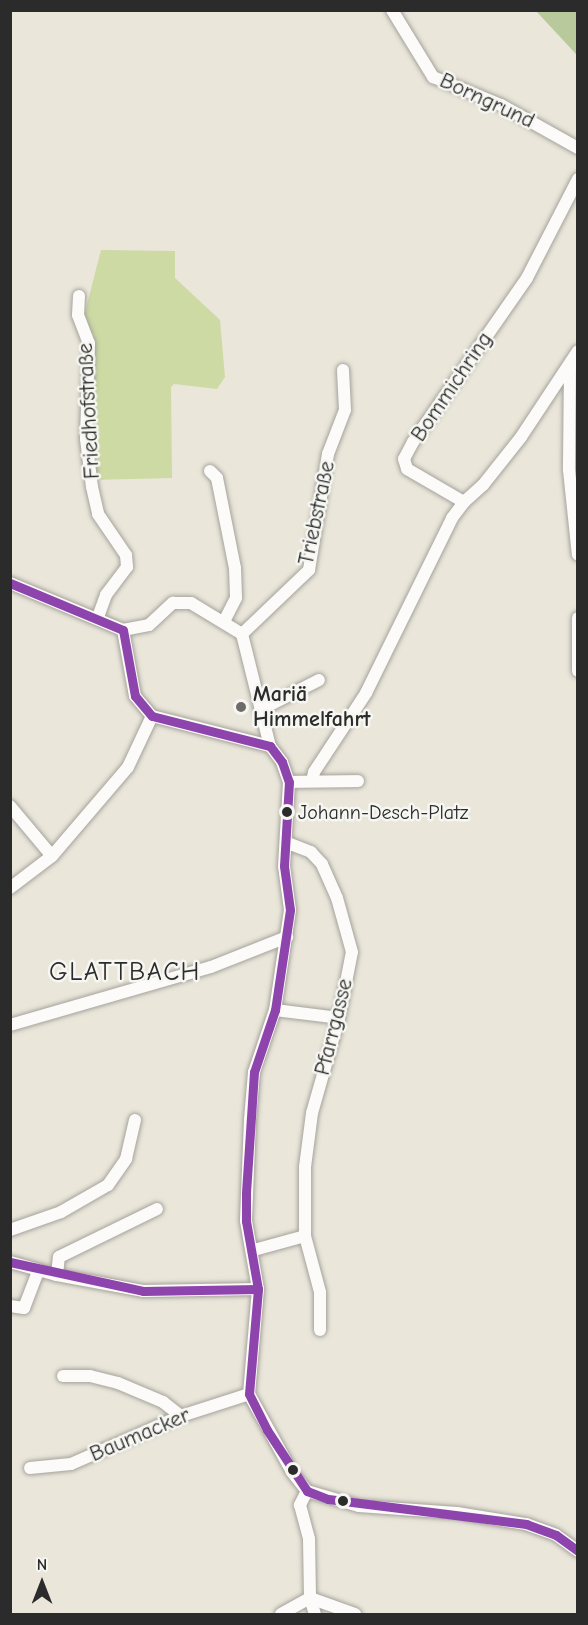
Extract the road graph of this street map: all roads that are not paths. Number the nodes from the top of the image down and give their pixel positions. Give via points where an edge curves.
1 (392, 10) edge
2 (578, 148) edge
3 (578, 179) edge
4 (79, 296) dead end
5 (578, 351) edge
6 (570, 365) junction
7 (343, 370) dead end
8 (210, 471) dead end
9 (574, 481) edge
10 (464, 502) junction
11 (578, 555) edge
12 (10, 584) edge
13 (98, 617) junction
14 (578, 618) edge
15 (224, 621) junction
16 (123, 630) junction
17 (242, 634) junction
18 (578, 671) edge
19 (319, 680) dead end
20 (260, 710) junction
21 (152, 716) junction
22 (270, 746) junction
23 (312, 781) junction
24 (358, 781) dead end
25 (289, 782) junction
26 (10, 806) edge
27 (286, 843) junction
28 (52, 856) junction
29 (10, 888) edge
30 (286, 937) junction
31 (275, 1010) junction
32 (339, 1018) junction
33 (10, 1025) edge
34 (135, 1120) dead end
35 (157, 1209) dead end
36 (10, 1230) edge
37 (305, 1236) junction
38 (254, 1250) junction
39 (10, 1262) edge
40 (38, 1271) junction
41 (57, 1275) junction
42 (258, 1289) junction
43 (10, 1306) edge
44 (320, 1330) dead end
45 (63, 1376) dead end
46 (249, 1394) junction
47 (181, 1416) junction
48 (30, 1468) dead end
49 (307, 1491) junction
50 (578, 1551) edge
51 (310, 1598) junction
52 (281, 1614) edge
53 (315, 1614) edge
54 (355, 1614) edge

1 - 2 street, Borngrund via 433,77 501,105
3 - 10 street, Bommichring via 527,278 404,459 407,469
4 - 13 street, Friedhofstraße via 78,315 89,343 86,439 92,487 98,514 126,555 127,567 106,595
5 - 6 street
6 - 9 street
6 - 10 street via 521,437 483,485
7 - 17 street, Triebstraße via 345,410 328,454 309,570
8 - 15 street via 217,478 235,568 236,598
9 - 11 street
10 - 23 street via 452,518 366,693 314,772
12 - 13 street
13 - 16 street
14 - 18 street
15 - 16 street via 190,603 173,603 149,625
15 - 17 street
16 - 21 street via 135,696
17 - 20 street
19 - 20 street
20 - 22 street
21 - 22 street
21 - 28 street via 128,767
22 - 25 street via 282,762
23 - 24 street
23 - 25 street
25 - 27 street
26 - 28 street
27 - 30 street via 284,866 290,910
27 - 32 street, Pfarrgasse via 311,852 322,864 337,898 352,952
28 - 29 street
30 - 31 street
30 - 33 street via 211,967
31 - 32 street
31 - 38 street via 254,1072 246,1194 246,1221
32 - 37 street, Pfarrgasse via 312,1113 304,1167
34 - 36 street via 126,1159 108,1185 61,1212
35 - 41 street via 59,1257
37 - 38 street
37 - 44 street, Pfarrgasse via 320,1292
38 - 42 street
39 - 40 street
40 - 41 street
40 - 43 street via 24,1308
41 - 42 street via 143,1291
42 - 46 street
45 - 47 street via 90,1376 118,1383 163,1402
46 - 47 street, Baumacker
46 - 49 street via 292,1472
47 - 48 street, Baumacker via 71,1464
49 - 50 street via 359,1506 457,1513 526,1524 556,1535
49 - 51 street via 300,1505 309,1539
51 - 52 street
51 - 53 street
51 - 54 street

